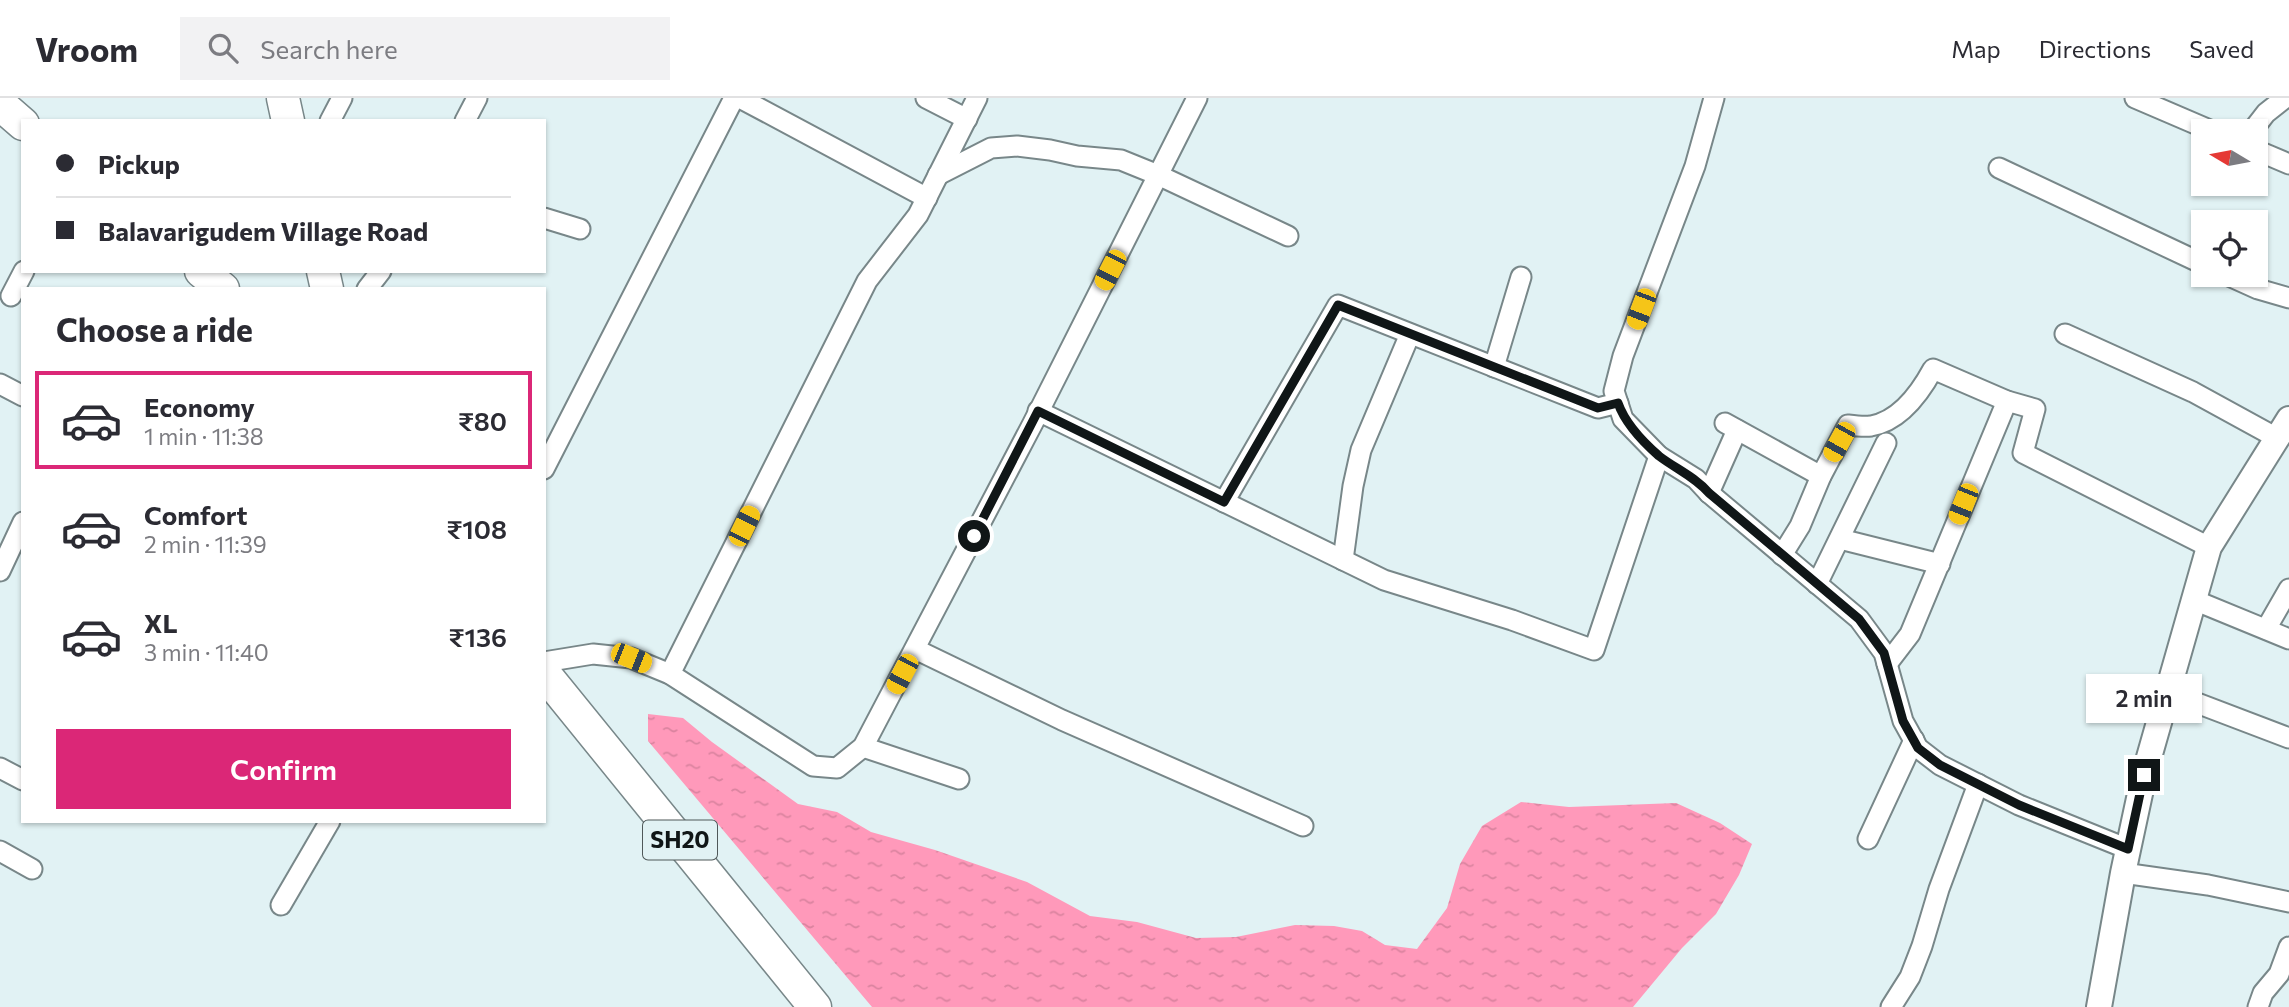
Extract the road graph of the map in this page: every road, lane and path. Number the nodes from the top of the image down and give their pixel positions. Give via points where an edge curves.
1 (283, 98) edge
2 (342, 98) edge
3 (477, 98) edge
4 (734, 98) edge
5 (740, 98) edge
6 (926, 98) edge
7 (977, 98) edge
8 (1196, 98) edge
9 (1714, 98) edge
10 (2135, 98) edge
11 (2285, 98) edge
12 (0, 104) edge
13 (967, 118) junction
14 (288, 119) edge
15 (331, 119) edge
16 (466, 119) edge
17 (2261, 119) edge
18 (21, 122) edge
19 (2191, 122) edge
20 (2268, 155) edge
21 (2289, 164) edge
22 (1999, 168) dead end
23 (938, 175) junction
24 (1158, 175) junction
25 (927, 198) junction
26 (546, 219) edge
27 (580, 229) dead end
28 (1288, 236) dead end
29 (2191, 258) edge
30 (23, 273) edge
31 (203, 273) edge
32 (379, 273) edge
33 (1521, 277) dead end
34 (221, 287) edge
35 (369, 287) edge
36 (2254, 287) edge
37 (11, 296) dead end
38 (2289, 298) edge
39 (1410, 334) junction
40 (2065, 334) dead end
41 (1494, 367) junction
42 (0, 384) edge
43 (21, 395) edge
44 (2007, 401) junction
45 (1618, 403) junction
46 (1038, 411) junction
47 (2284, 432) edge
48 (1886, 443) dead end
49 (1659, 456) junction
50 (546, 465) edge
51 (1821, 476) junction
52 (1709, 493) junction
53 (1224, 502) junction
54 (21, 526) edge
55 (1840, 539) junction
56 (2209, 547) junction
57 (1782, 555) junction
58 (1343, 559) junction
59 (1940, 564) junction
60 (0, 571) edge
61 (1817, 584) junction
62 (2289, 589) edge
63 (2194, 600) junction
64 (2266, 629) junction
65 (2289, 639) edge
66 (915, 649) junction
67 (546, 663) edge
68 (1887, 664) junction
69 (670, 674) junction
70 (546, 675) edge
71 (2168, 692) junction
72 (2289, 738) edge
73 (1914, 740) junction
74 (863, 747) junction
75 (0, 768) edge
76 (21, 779) edge
77 (959, 779) dead end
78 (1978, 784) junction
79 (329, 823) edge
80 (1303, 826) dead end
81 (1868, 839) dead end
82 (0, 851) edge
83 (2125, 861) junction
84 (32, 869) dead end
85 (2289, 902) edge
86 (281, 905) dead end
87 (2289, 947) edge
88 (815, 1007) edge
89 (1891, 1007) edge
90 (2099, 1007) edge
91 (2258, 1007) edge

1 - 14 main road
2 - 15 street
3 - 16 street
4 - 50 street
5 - 25 street
6 - 13 street
7 - 13 street
8 - 24 street
9 - 45 street via 1695,166 1623,356 1614,391
10 - 19 street
11 - 17 street
12 - 18 main road
13 - 23 street
20 - 21 street
22 - 29 street
23 - 24 street via 991,148 1017,146 1121,160
23 - 25 street
24 - 28 street
24 - 46 street
25 - 69 street via 867,281
26 - 27 street
30 - 37 street
31 - 34 main road
32 - 35 street
33 - 41 street
36 - 38 street
39 - 41 street
39 - 53 street via 1338,305
39 - 58 street via 1362,450
40 - 47 street
41 - 45 street via 1598,408
42 - 43 street
44 - 51 street via 1933,369 1895,418 1871,426 1848,425
44 - 56 street via 2035,409 2023,453
44 - 59 street
45 - 49 street via 1623,419
46 - 53 street
46 - 66 street
47 - 56 street
48 - 55 street
49 - 52 street via 1696,479
49 - 58 street via 1594,650 1384,580
51 - 52 street via 1731,426
51 - 57 street
52 - 57 street
53 - 58 street
54 - 60 street
55 - 59 street
55 - 61 street
56 - 63 street
57 - 61 street
59 - 68 street via 1910,634
61 - 68 street via 1859,619
62 - 64 street
63 - 64 street
63 - 71 street
64 - 65 street
66 - 74 street
66 - 80 street via 1062,720
67 - 69 street via 593,654 631,658
68 - 73 street via 1903,721
69 - 74 street via 813,766 837,768
70 - 88 main road, SH20
71 - 72 street
71 - 83 street
73 - 78 street via 1940,765
73 - 81 street
74 - 77 street
75 - 76 street
78 - 83 street
78 - 89 street via 1910,977
79 - 86 street
82 - 84 street
83 - 85 street
83 - 90 street
87 - 91 street via 2279,974

